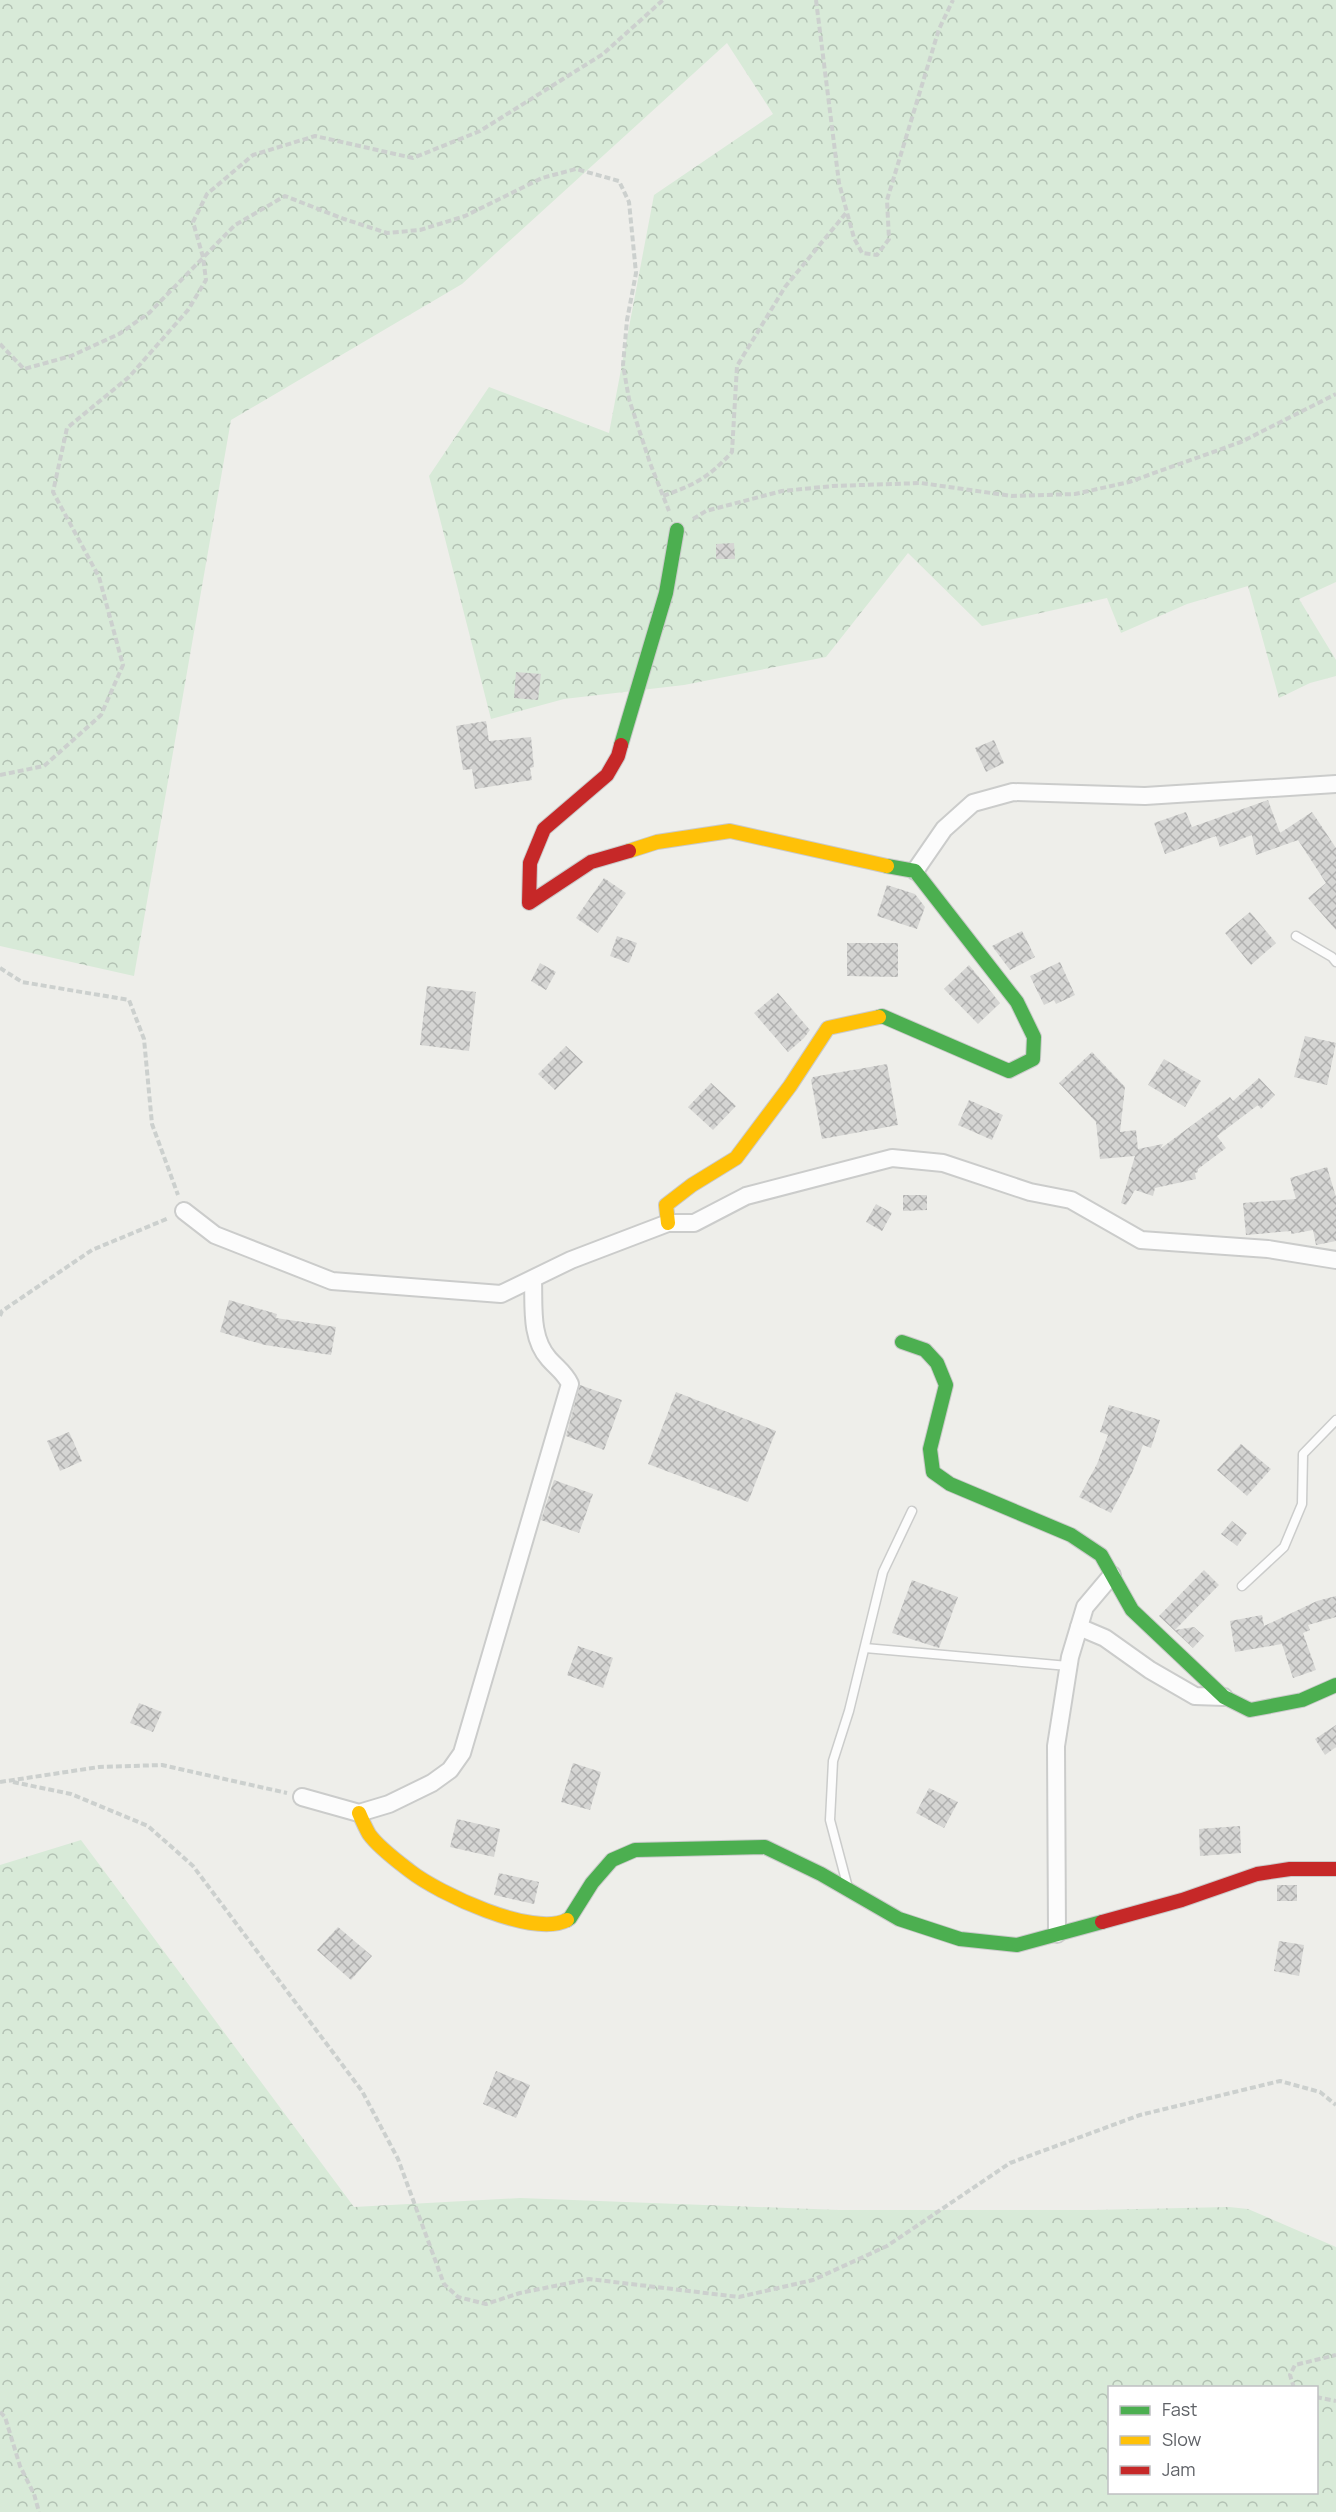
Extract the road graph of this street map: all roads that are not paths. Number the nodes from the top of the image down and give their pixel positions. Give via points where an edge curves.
1 (676, 530) road end
2 (1336, 784) edge
3 (915, 871) junction
4 (1296, 936) dead end
5 (1336, 962) edge
6 (184, 1211) road end
7 (668, 1223) junction
8 (1336, 1260) edge
9 (533, 1280) junction
10 (902, 1342) dead end
11 (1336, 1420) edge
12 (912, 1511) dead end
13 (1112, 1575) junction
14 (1242, 1586) dead end
15 (1079, 1627) junction
16 (865, 1648) junction
17 (1068, 1666) junction
18 (1336, 1685) edge
19 (1224, 1696) junction
20 (302, 1797) road end
21 (359, 1813) junction
22 (1336, 1869) edge
23 (849, 1890) junction
24 (1057, 1934) junction

1 - 3 street via 666,592 618,756 607,775 544,829 530,863 529,903 591,862 657,842 730,831
2 - 3 street via 1145,796 1013,792 973,803 944,829
3 - 7 street via 1017,1002 1034,1037 1033,1059 1009,1071 882,1016 828,1028 736,1158 666,1205
4 - 5 lane
6 - 9 street via 215,1235 332,1281 501,1294
7 - 8 street via 694,1223 746,1196 892,1158 943,1163 1030,1192 1071,1200 1141,1240 1268,1249
7 - 9 street via 571,1260
9 - 21 street via 536,1337 570,1384 462,1753 450,1770 432,1783 389,1804
10 - 13 street via 925,1350 937,1363 946,1385 930,1449 933,1472 969,1493 1071,1535 1101,1556
11 - 14 lane via 1303,1454 1302,1504 1284,1547
12 - 16 lane via 883,1572
13 - 15 street via 1085,1607
13 - 19 street via 1132,1610
15 - 17 street
15 - 19 street via 1105,1638 1195,1696
16 - 17 lane
16 - 23 lane via 833,1761 830,1820
17 - 24 street via 1056,1746
18 - 19 street via 1302,1700 1250,1710
20 - 21 street
21 - 23 street via 370,1835 411,1872 477,1908 532,1924 560,1924 570,1918 612,1860 635,1850 765,1847
22 - 24 street via 1257,1874 1182,1900
23 - 24 street via 899,1919 960,1939 1017,1945

